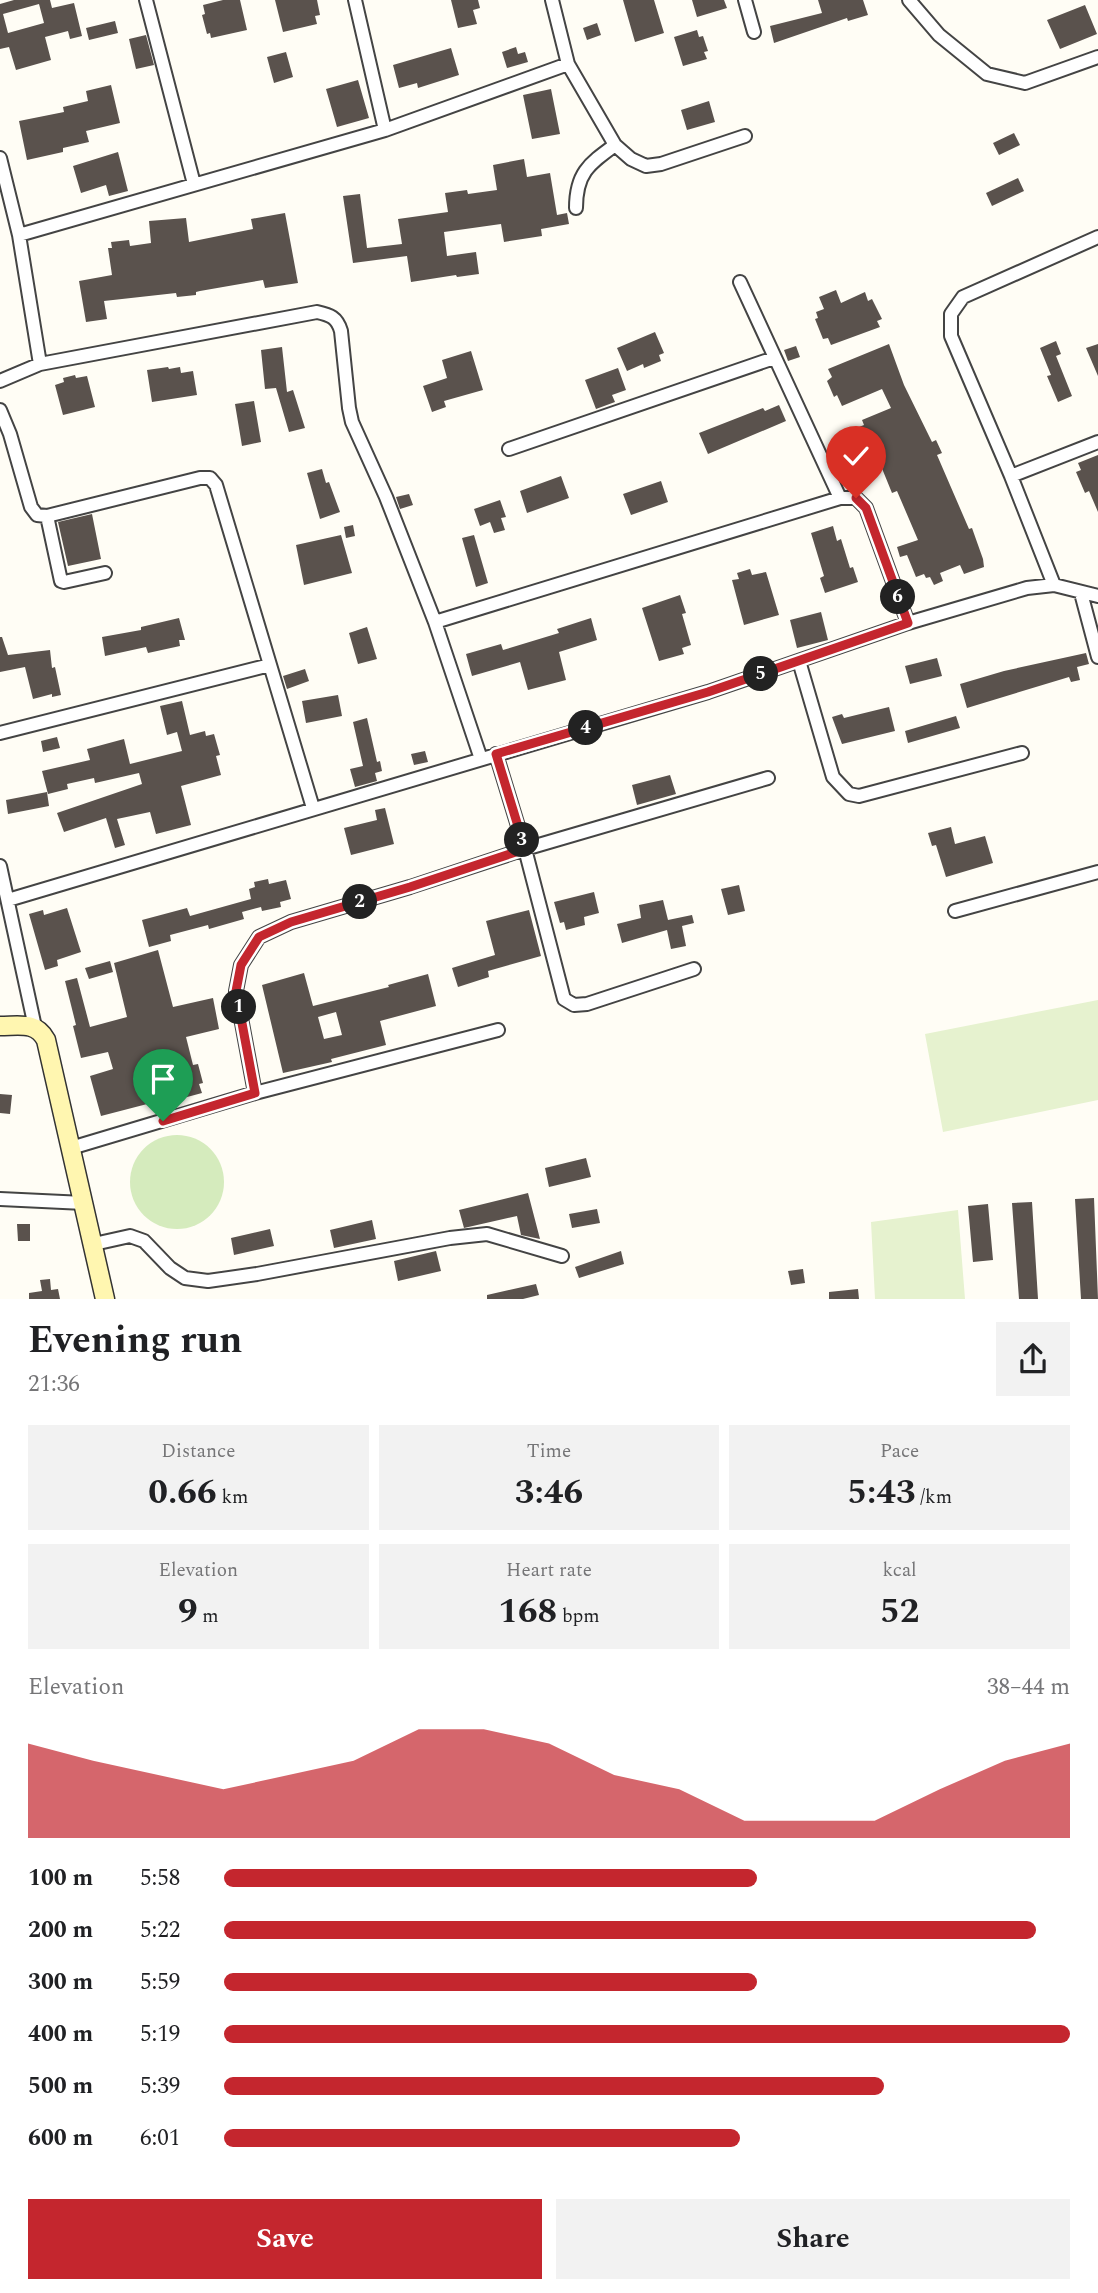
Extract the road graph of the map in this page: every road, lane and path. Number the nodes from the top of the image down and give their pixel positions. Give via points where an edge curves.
1 (146, 0) edge
2 (355, 0) edge
3 (552, 0) edge
4 (745, 0) edge
5 (909, 0) edge
6 (754, 32) dead end
7 (1098, 57) edge
8 (568, 64) junction
9 (385, 130) junction
10 (745, 136) dead end
11 (615, 145) junction
12 (1, 164) edge
13 (194, 184) junction
14 (576, 208) dead end
15 (19, 235) junction
16 (1098, 237) edge
17 (740, 282) dead end
18 (774, 358) junction
19 (40, 364) junction
20 (0, 381) edge
21 (0, 410) edge
22 (1098, 442) edge
23 (509, 449) dead end
24 (1011, 475) junction
25 (840, 498) junction
26 (47, 516) junction
27 (105, 573) dead end
28 (1054, 585) junction
29 (1081, 593) junction
30 (1098, 596) edge
31 (435, 622) junction
32 (908, 623) junction
33 (1098, 657) edge
34 (799, 661) junction
35 (270, 665) junction
36 (0, 733) edge
37 (496, 754) junction
38 (1022, 754) dead end
39 (481, 759) junction
40 (768, 778) dead end
41 (313, 808) junction
42 (525, 849) junction
43 (0, 866) edge
44 (1098, 872) edge
45 (8, 900) junction
46 (955, 911) dead end
47 (694, 969) dead end
48 (0, 1026) edge
49 (35, 1027) junction
50 (498, 1030) dead end
51 (255, 1093) junction
52 (71, 1148) junction
53 (0, 1199) edge
54 (84, 1203) junction
55 (94, 1244) junction
56 (562, 1256) dead end
57 (105, 1299) edge

1 - 13 street
2 - 9 street
3 - 8 street
4 - 6 street
5 - 7 street via 939,35 987,74 1025,83
8 - 9 street
8 - 11 street
9 - 13 street
10 - 11 street via 646,166
11 - 14 street via 585,170 576,190
12 - 15 street
13 - 15 street
15 - 19 street
16 - 24 street via 963,297 951,314 951,336
17 - 18 street
18 - 23 street
18 - 25 street
19 - 20 street
19 - 31 street via 317,312 332,316 341,331 352,422
21 - 26 street via 32,507 37,515
22 - 24 street
24 - 28 street
25 - 31 street
25 - 32 street via 856,498 866,508
26 - 27 street via 61,581
26 - 35 street via 210,478 216,485
28 - 29 street
28 - 32 street via 1027,588
29 - 30 street
29 - 33 street
31 - 39 street
32 - 34 street
34 - 37 street
34 - 38 street via 834,777 849,794 859,796
35 - 36 street
35 - 41 street
37 - 39 street
37 - 42 street
39 - 41 street
40 - 42 street
41 - 45 street
42 - 47 street via 564,999 573,1005 587,1004
42 - 51 street via 291,922 259,937 241,965 236,991
43 - 45 street
44 - 46 street
45 - 49 street
48 - 49 street
49 - 52 street via 46,1040
50 - 51 street
51 - 52 street
52 - 54 street
53 - 54 street
54 - 55 street
55 - 56 street via 130,1236 144,1241 185,1278 208,1281 487,1234
55 - 57 street

